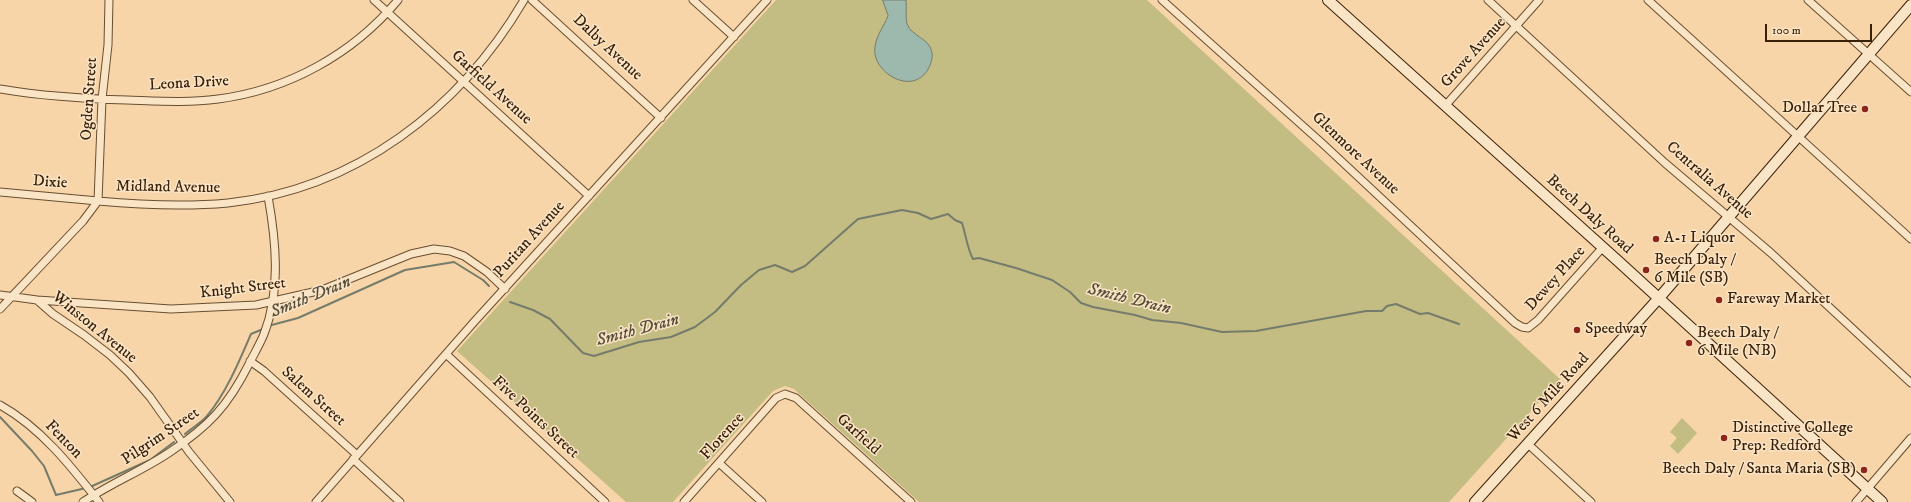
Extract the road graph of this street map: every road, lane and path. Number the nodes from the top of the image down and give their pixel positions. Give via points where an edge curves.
1 (109, 0) edge
2 (374, 0) edge
3 (398, 0) edge
4 (524, 0) edge
5 (532, 0) edge
6 (693, 0) edge
7 (767, 0) edge
8 (1162, 0) edge
9 (1328, 0) edge
10 (1488, 0) edge
11 (1539, 0) edge
12 (1648, 0) edge
13 (1808, 0) edge
14 (1911, 5) edge
15 (387, 12) junction
16 (1517, 26) junction
17 (734, 37) junction
18 (1869, 54) junction
19 (464, 82) junction
20 (0, 89) edge
21 (1911, 92) edge
22 (102, 99) junction
23 (1445, 106) junction
24 (661, 118) junction
25 (1798, 137) junction
26 (0, 192) edge
27 (268, 196) junction
28 (589, 196) junction
29 (98, 201) junction
30 (1728, 217) junction
31 (1911, 239) edge
32 (1603, 247) junction
33 (504, 289) junction
34 (0, 295) edge
35 (12, 297) junction
36 (1659, 298) junction
37 (37, 300) junction
38 (271, 302) junction
39 (0, 309) edge
40 (1528, 328) joint
41 (446, 354) junction
42 (250, 361) junction
43 (1911, 383) edge
44 (785, 394) joint
45 (0, 405) edge
46 (1911, 438) edge
47 (183, 443) junction
48 (1528, 444) junction
49 (355, 457) junction
50 (719, 463) junction
51 (1867, 489) junction
52 (18, 491) dead end
53 (97, 499) edge
54 (32, 502) edge
55 (83, 502) edge
56 (230, 502) edge
57 (316, 502) edge
58 (400, 502) edge
59 (605, 502) edge
60 (684, 502) edge
61 (762, 502) edge
62 (911, 502) edge
63 (1475, 502) edge
64 (1591, 502) edge
65 (1856, 502) edge
66 (1882, 502) edge

1 - 22 street, Ogden Street via 108,45
2 - 15 street, Garfield Avenue
3 - 15 street, Leona Drive
4 - 19 street, Midland Avenue via 498,40
5 - 24 street, Dalby Avenue
6 - 17 street
7 - 17 street, Puritan Avenue
8 - 40 street, Glenmore Avenue via 1323,144 1515,323
9 - 23 main road, Beech Daly Road
10 - 16 street, Centralia Avenue
11 - 16 street, Grove Avenue
12 - 25 street
13 - 18 street
14 - 18 main road, West 6 Mile Road
15 - 19 street, Garfield Avenue
15 - 22 street, Leona Drive via 334,57 299,76 266,88 232,97 198,101
16 - 23 street, Grove Avenue
16 - 30 street, Centralia Avenue via 1665,163
17 - 24 street, Puritan Avenue
18 - 21 street
18 - 25 main road, West 6 Mile Road
19 - 27 street, Midland Avenue via 426,118 380,151 326,178
19 - 28 street, Garfield Avenue
20 - 22 street, Leona Drive
22 - 29 street, Ogden Street
23 - 32 main road, Beech Daly Road
24 - 28 street, Puritan Avenue
25 - 30 main road, West 6 Mile Road
25 - 31 street
26 - 29 street, Dixie
27 - 29 street, Midland Avenue via 228,203 187,205
27 - 38 street, Pilgrim Street via 275,246
28 - 33 street, Puritan Avenue
29 - 35 street, Midland Avenue via 83,221
30 - 36 main road, West 6 Mile Road
30 - 43 street, Centralia Avenue
32 - 36 main road, Beech Daly Road
32 - 40 street, Dewey Place
33 - 38 street, Knight Street via 487,272 464,256 434,249 411,254 322,290
33 - 41 street, Puritan Avenue
34 - 35 street, Winston Avenue
35 - 37 street, Winston Avenue
35 - 39 street, Midland Avenue
36 - 48 main road, West 6 Mile Road
36 - 51 main road, Beech Daly Road
37 - 38 street, Knight Street via 178,309
37 - 47 street, Winston Avenue via 129,372
38 - 42 street, Pilgrim Street via 265,332
41 - 49 street, Puritan Avenue
41 - 59 street, Five Points Street
42 - 47 street, Pilgrim Street via 237,388 223,408
42 - 49 street, Salem Street
44 - 50 street, Florence via 776,398
44 - 62 street, Garfield via 796,398
45 - 53 street, Fenton via 55,449
46 - 51 street
47 - 53 street, Pilgrim Street
47 - 56 street, Winston Avenue
48 - 63 main road, West 6 Mile Road
48 - 64 street
49 - 57 street, Puritan Avenue
49 - 58 street, Salem Street
50 - 60 street, Florence
50 - 61 street
51 - 65 street
51 - 66 main road, Beech Daly Road
52 - 54 street
53 - 55 street, Pilgrim Street

